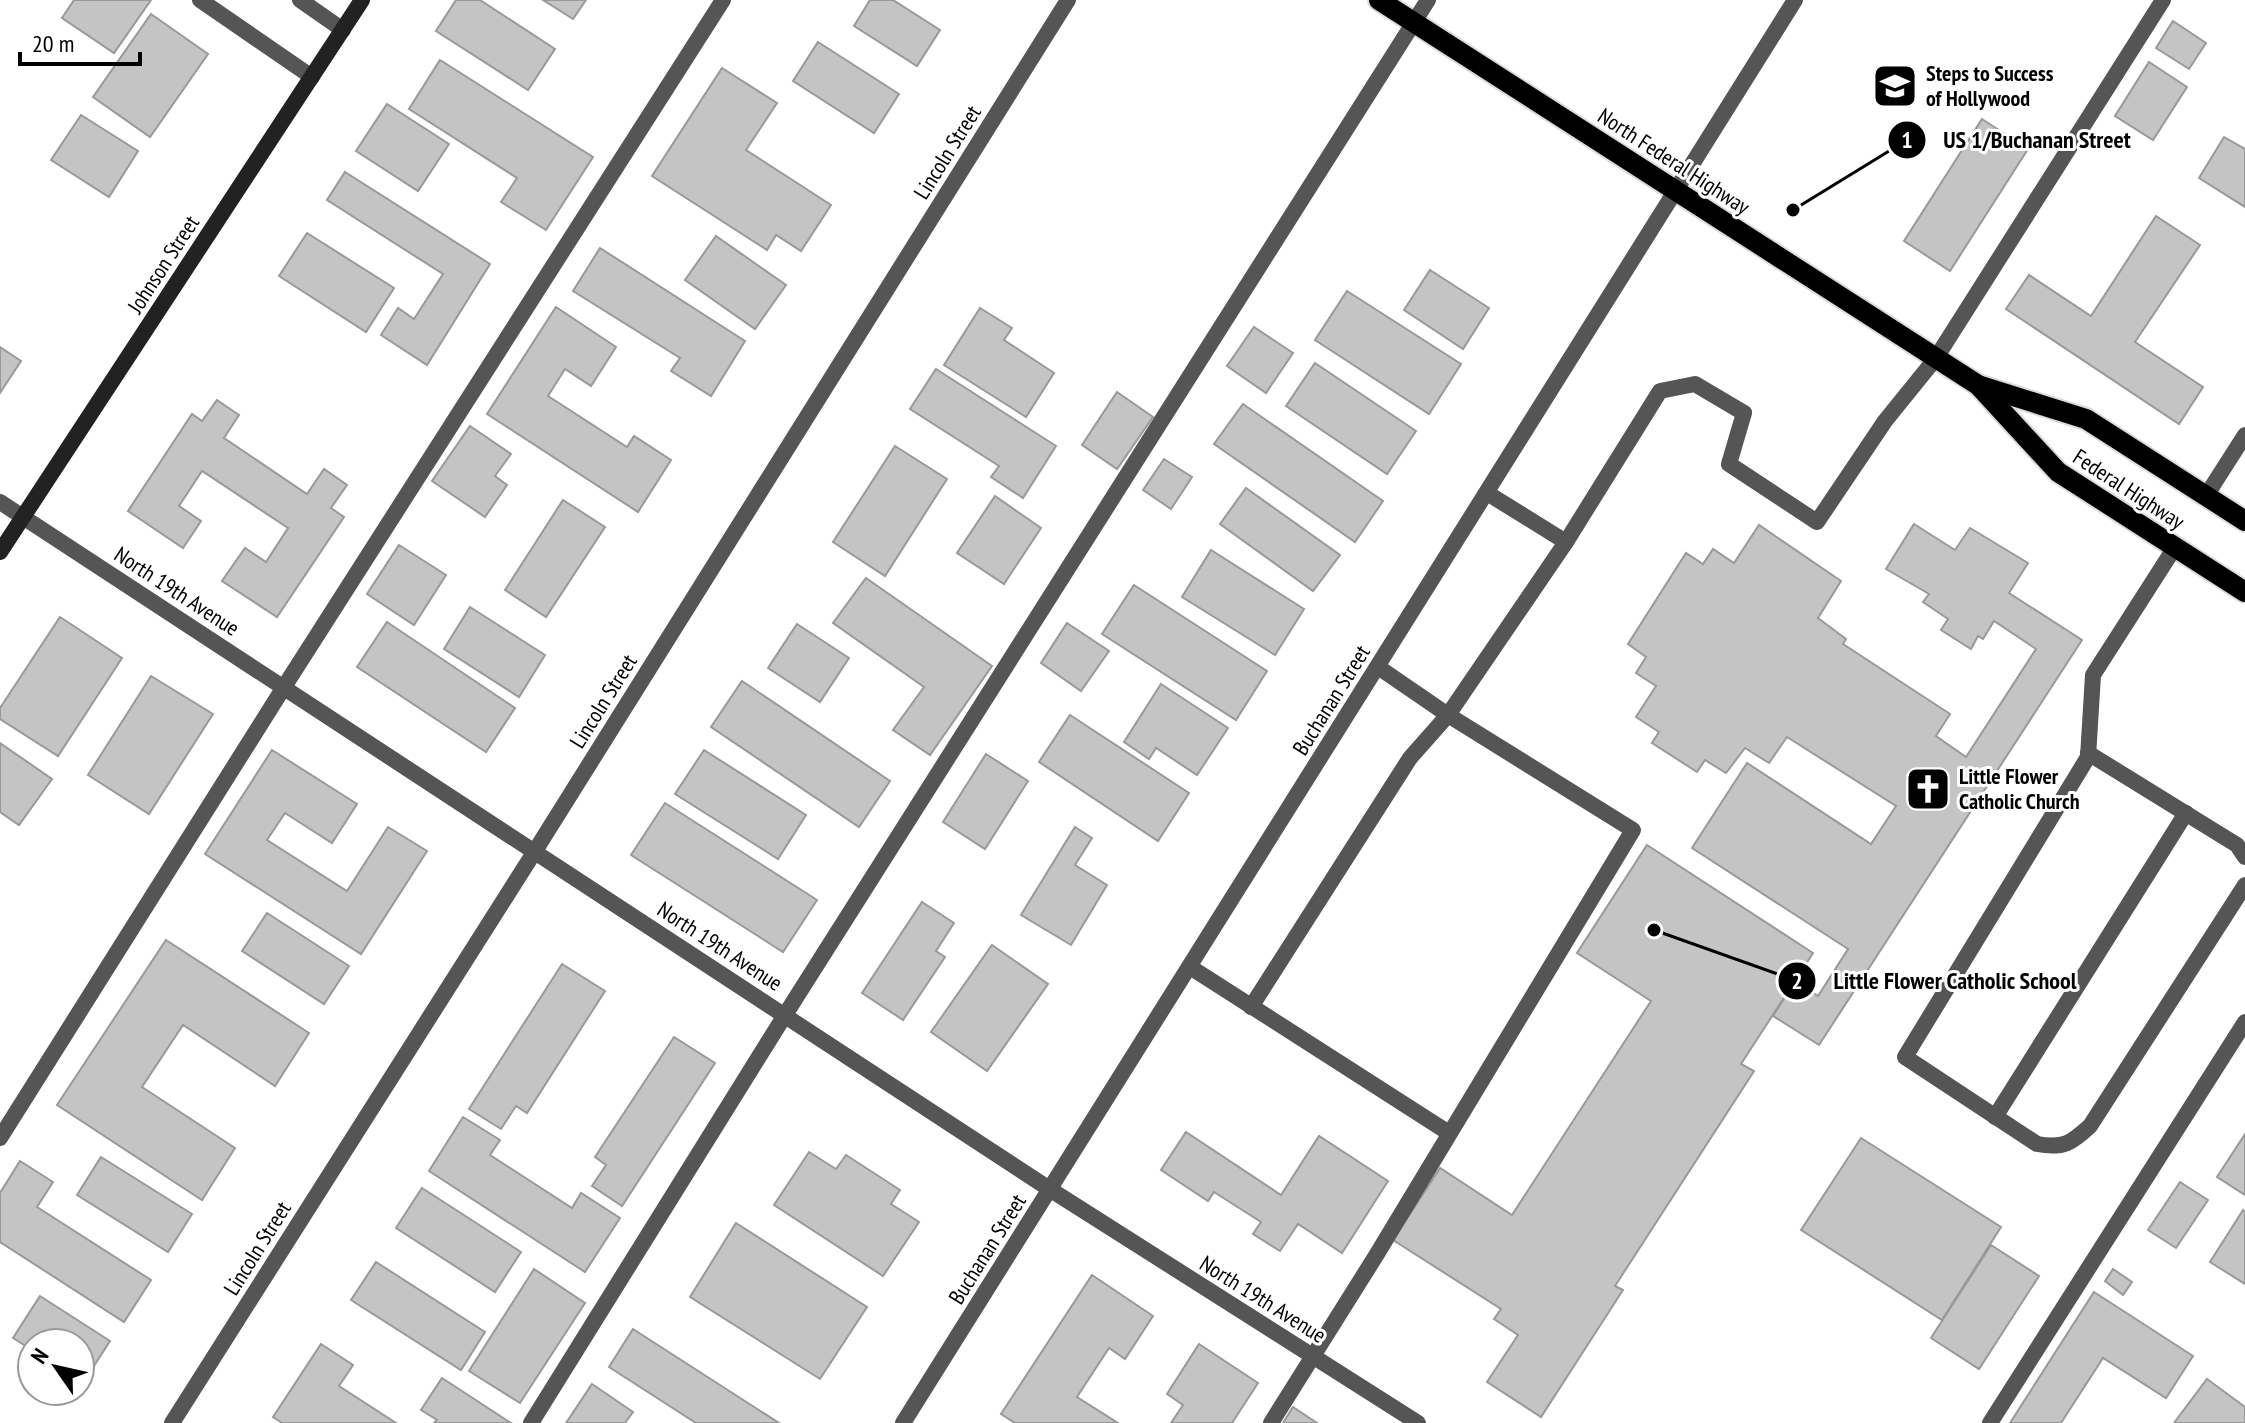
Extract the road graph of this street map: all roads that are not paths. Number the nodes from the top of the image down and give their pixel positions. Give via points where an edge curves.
1 (200, 0) edge
2 (300, 0) edge
3 (362, 0) edge
4 (723, 0) edge
5 (1068, 0) edge
6 (1428, 0) edge
7 (1795, 0) edge
8 (2163, 0) edge
9 (1377, 2) edge
10 (1413, 24) junction
11 (343, 30) junction
12 (312, 77) junction
13 (1676, 190) junction
14 (1936, 358) junction
15 (1978, 385) junction
16 (2245, 435) edge
17 (1487, 493) junction
18 (2206, 496) junction
19 (0, 502) edge
20 (22, 516) junction
21 (2245, 521) edge
22 (1566, 542) junction
23 (2175, 547) junction
24 (0, 552) edge
25 (2245, 592) edge
26 (1378, 667) junction
27 (284, 687) junction
28 (1448, 715) junction
29 (2088, 753) junction
30 (2186, 813) junction
31 (535, 851) junction
32 (2245, 857) edge
33 (2245, 885) edge
34 (1190, 967) junction
35 (1251, 1007) junction
36 (785, 1015) junction
37 (2245, 1022) edge
38 (1995, 1117) junction
39 (1449, 1133) junction
40 (0, 1138) edge
41 (1051, 1190) junction
42 (1313, 1357) junction
43 (172, 1423) edge
44 (531, 1423) edge
45 (903, 1423) edge
46 (1271, 1423) edge
47 (1418, 1423) edge
48 (1990, 1423) edge

1 - 12 street
2 - 11 street
3 - 11 street, Johnson Street
4 - 27 street
5 - 31 street, Lincoln Street
6 - 10 street
7 - 13 street, Buchanan Street
8 - 14 street
9 - 10 main road, North Federal Highway
10 - 13 main road, North Federal Highway
10 - 36 street
11 - 12 street, Johnson Street
12 - 20 street, Johnson Street
13 - 14 main road, North Federal Highway
13 - 17 street, Buchanan Street
14 - 15 main road, North Federal Highway
14 - 22 street via 1885,421 1817,522 1729,464 1744,413 1695,384 1660,391
15 - 18 main road, Federal Highway via 2086,419
15 - 23 main road, Federal Highway via 2058,472
16 - 18 street
17 - 22 street
17 - 26 street, Buchanan Street
18 - 21 main road, Federal Highway
19 - 20 street, North 19th Avenue
20 - 24 street, Johnson Street
20 - 27 street, North 19th Avenue
22 - 28 street
23 - 25 main road, Federal Highway
23 - 29 street via 2093,675
26 - 28 street
26 - 34 street, Buchanan Street
27 - 31 street, North 19th Avenue
27 - 40 street
28 - 35 street via 1410,758
28 - 39 street via 1633,830
29 - 30 street
29 - 38 street via 1905,1057
30 - 32 street via 2237,845
30 - 38 street
31 - 36 street, North 19th Avenue
31 - 43 street, Lincoln Street
33 - 38 street via 2090,1126 2055,1147 2037,1144
34 - 35 street
34 - 41 street, Buchanan Street
35 - 39 street
36 - 41 street, North 19th Avenue
36 - 44 street
37 - 48 street
39 - 42 street
41 - 42 street, North 19th Avenue
41 - 45 street, Buchanan Street
42 - 46 street
42 - 47 street, North 19th Avenue

